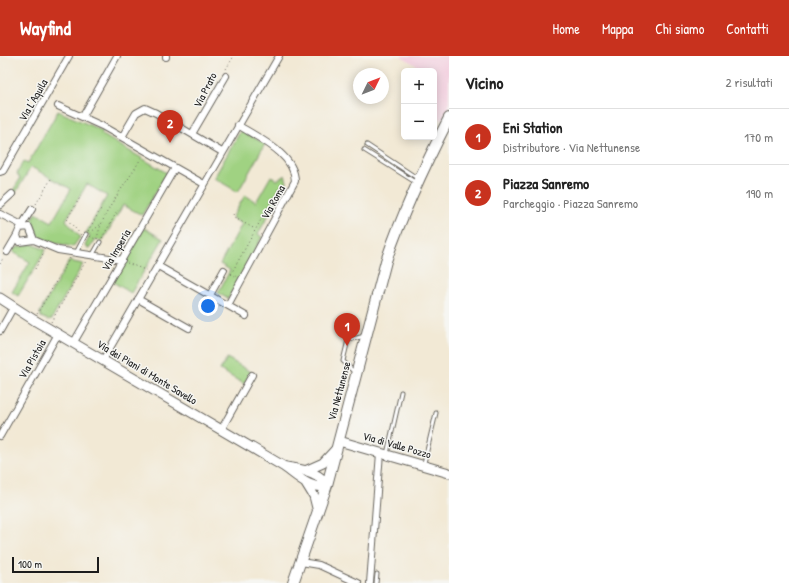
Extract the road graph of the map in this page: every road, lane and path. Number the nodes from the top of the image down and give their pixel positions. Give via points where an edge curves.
1 (69, 56) edge
2 (117, 56) edge
3 (234, 56) edge
4 (279, 56) edge
5 (226, 76) joint
6 (58, 106) dead end
7 (83, 116) junction
8 (449, 118) edge
9 (238, 126) junction
10 (192, 134) junction
11 (122, 137) junction
12 (367, 144) dead end
13 (145, 150) junction
14 (364, 150) dead end
15 (222, 152) junction
16 (175, 168) junction
17 (0, 172) edge
18 (51, 179) dead end
19 (417, 180) junction
20 (204, 184) junction
21 (290, 192) junction
22 (12, 194) dead end
23 (81, 196) dead end
24 (0, 205) edge
25 (102, 207) dead end
26 (32, 209) joint
27 (118, 210) dead end
28 (0, 214) edge
29 (233, 214) dead end
30 (103, 223) junction
31 (24, 227) junction
32 (256, 230) junction
33 (86, 234) joint
34 (16, 235) junction
35 (84, 239) junction
36 (34, 240) junction
37 (98, 241) junction
38 (20, 242) junction
39 (11, 244) junction
40 (48, 246) junction
41 (7, 252) joint
42 (75, 253) junction
43 (91, 255) junction
44 (122, 260) junction
45 (0, 264) edge
46 (158, 266) junction
47 (35, 268) dead end
48 (224, 270) joint
49 (153, 274) junction
50 (231, 274) junction
51 (242, 280) junction
52 (210, 295) junction
53 (0, 298) edge
54 (138, 299) junction
55 (228, 305) junction
56 (14, 306) junction
57 (246, 316) dead end
58 (34, 320) junction
59 (48, 328) junction
60 (189, 328) dead end
61 (0, 331) edge
62 (58, 334) junction
63 (366, 335) junction
64 (74, 342) junction
65 (103, 360) junction
66 (356, 374) junction
67 (252, 375) dead end
68 (401, 392) dead end
69 (436, 413) dead end
70 (221, 430) junction
71 (0, 436) edge
72 (337, 445) junction
73 (383, 454) junction
74 (424, 465) junction
75 (449, 473) edge
76 (304, 475) junction
77 (327, 485) junction
78 (318, 512) junction
79 (301, 562) junction
80 (377, 574) dead end
81 (293, 583) edge
82 (358, 583) edge
83 (370, 583) edge
84 (376, 583) edge

1 - 17 street, Via L'Aquila
2 - 7 street
3 - 5 path, Via Prato via 224,74
4 - 9 street
5 - 10 street, Via Prato
6 - 7 street
7 - 11 street
8 - 19 main road, Via Nettunense
9 - 15 street
9 - 21 street, Via Roma via 274,149 288,163 295,179
10 - 11 street via 145,108 136,113
10 - 15 street
11 - 13 street
12 - 19 lane
13 - 16 street
13 - 30 path
14 - 19 lane
15 - 20 street
16 - 20 street
16 - 44 street, Via Imperia
18 - 26 path
19 - 63 main road, Via Nettunense via 396,229
20 - 46 street
21 - 32 path via 281,187 278,189
21 - 51 street, Via Roma
22 - 24 street
23 - 35 path via 67,220
25 - 33 path
26 - 31 street
27 - 37 path
28 - 31 street
29 - 32 path via 235,218
30 - 37 path
30 - 37 path via 87,235
31 - 34 street
31 - 36 street
32 - 50 path
33 - 35 lane
34 - 38 street
34 - 39 street
35 - 42 lane
36 - 38 street
36 - 40 street
37 - 43 lane
38 - 39 street
39 - 41 street
40 - 42 street
40 - 47 path
41 - 45 path
42 - 43 street
42 - 58 path
43 - 44 street
43 - 59 path
44 - 49 path
44 - 64 street, Via Imperia
46 - 49 street
46 - 52 street
48 - 50 path
48 - 52 street
49 - 54 street
50 - 51 path
51 - 55 street, Via Roma
52 - 55 street
53 - 56 street, Via dei Piani di Monte Savello
54 - 60 street
54 - 65 street
55 - 57 street
56 - 58 street, Via dei Piani di Monte Savello
56 - 61 street
58 - 59 street, Via dei Piani di Monte Savello
59 - 62 street, Via dei Piani di Monte Savello
62 - 64 street, Via dei Piani di Monte Savello
62 - 71 street, Via Pistoia
63 - 66 main road, Via Nettunense
63 - 66 lane via 348,340 343,361
64 - 65 street, Via dei Piani di Monte Savello
65 - 70 street, Via dei Piani di Monte Savello
66 - 72 main road, Via Nettunense
67 - 70 street
68 - 73 lane
69 - 74 lane
70 - 76 street, Via dei Piani di Monte Savello via 283,466
72 - 73 street, Via di Valle Pozzo
72 - 76 street via 323,463
72 - 77 main road, Via Nettunense
73 - 74 street, Via di Valle Pozzo
73 - 83 street
74 - 75 street, Via di Valle Pozzo
76 - 77 street via 316,487
76 - 78 street
77 - 78 main road, Via Nettunense
78 - 79 main road, Via Nettunense
79 - 81 main road, Via Nettunense
79 - 82 street via 319,565
80 - 84 lane

